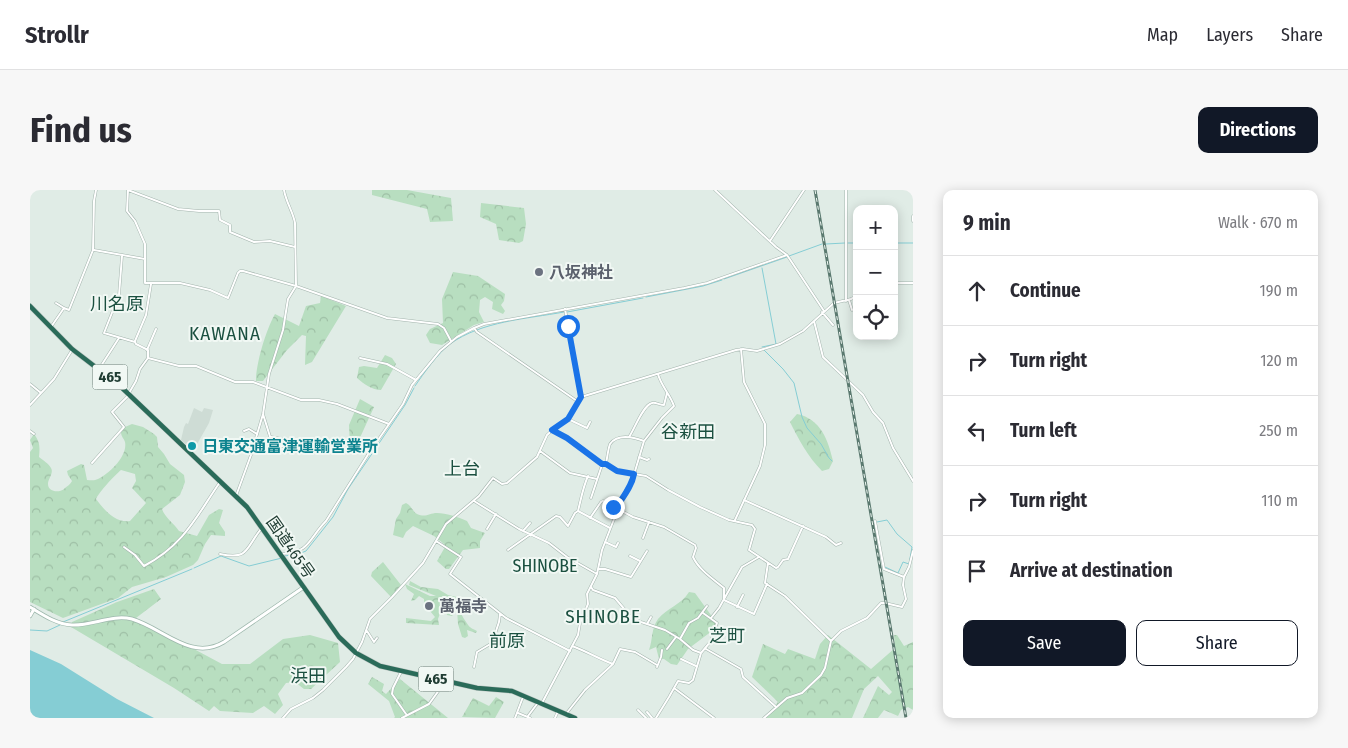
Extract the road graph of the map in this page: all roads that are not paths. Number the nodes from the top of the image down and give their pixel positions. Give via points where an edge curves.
1 (96, 190) edge
2 (128, 190) edge
3 (284, 190) edge
4 (714, 190) edge
5 (804, 190) edge
6 (846, 190) edge
7 (913, 216) edge
8 (913, 221) edge
9 (770, 241) junction
10 (296, 247) junction
11 (93, 250) junction
12 (787, 254) junction
13 (122, 256) junction
14 (145, 259) junction
15 (913, 283) edge
16 (151, 284) junction
17 (898, 284) edge
18 (296, 286) junction
19 (853, 298) edge
20 (847, 300) junction
21 (56, 303) dead end
22 (30, 306) edge
23 (64, 308) junction
24 (565, 310) junction
25 (852, 310) dead end
26 (823, 311) junction
27 (814, 321) junction
28 (833, 325) dead end
29 (51, 327) junction
30 (156, 329) dead end
31 (475, 329) junction
32 (119, 338) junction
33 (451, 341) junction
34 (135, 342) junction
35 (72, 349) junction
36 (740, 349) junction
37 (147, 350) junction
38 (148, 358) junction
39 (360, 358) dead end
40 (99, 370) junction
41 (658, 374) junction
42 (417, 380) junction
43 (30, 384) edge
44 (267, 388) junction
45 (41, 393) junction
46 (667, 393) junction
47 (129, 394) junction
48 (581, 397) junction
49 (577, 401) junction
50 (30, 406) edge
51 (263, 414) junction
52 (568, 419) junction
53 (590, 422) dead end
54 (769, 422) dead end
55 (389, 424) junction
56 (765, 424) junction
57 (552, 430) junction
58 (30, 431) edge
59 (244, 431) dead end
60 (34, 434) dead end
61 (257, 434) junction
62 (271, 437) junction
63 (629, 437) junction
64 (644, 441) junction
65 (540, 451) junction
66 (639, 457) junction
67 (650, 459) dead end
68 (92, 463) dead end
69 (600, 464) junction
70 (606, 464) junction
71 (634, 474) junction
72 (588, 476) junction
73 (597, 479) junction
74 (220, 481) junction
75 (913, 481) edge
76 (625, 495) junction
77 (236, 496) junction
78 (628, 496) dead end
79 (591, 498) dead end
80 (744, 500) junction
81 (474, 501) junction
82 (617, 509) junction
83 (578, 511) junction
84 (496, 514) junction
85 (590, 518) junction
86 (735, 520) junction
87 (875, 521) dead end
88 (649, 522) junction
89 (530, 523) dead end
90 (803, 526) junction
91 (263, 527) junction
92 (610, 528) junction
93 (487, 529) dead end
94 (523, 531) junction
95 (529, 535) junction
96 (643, 538) dead end
97 (436, 541) junction
98 (605, 542) junction
99 (618, 543) dead end
100 (841, 543) dead end
101 (124, 547) dead end
102 (508, 550) dead end
103 (647, 551) dead end
104 (913, 551) edge
105 (220, 554) dead end
106 (283, 556) junction
107 (630, 556) dead end
108 (759, 557) junction
109 (640, 561) junction
110 (768, 563) junction
111 (599, 570) junction
112 (597, 574) junction
113 (904, 577) junction
114 (767, 584) junction
115 (591, 586) junction
116 (304, 588) junction
117 (743, 595) dead end
118 (724, 600) junction
119 (708, 606) dead end
120 (737, 607) junction
121 (32, 608) edge
122 (704, 613) junction
123 (500, 614) junction
124 (30, 616) edge
125 (583, 616) junction
126 (651, 617) dead end
127 (711, 618) junction
128 (596, 622) dead end
129 (647, 624) junction
130 (367, 631) junction
131 (676, 637) junction
132 (377, 638) dead end
133 (680, 639) junction
134 (831, 641) junction
135 (572, 646) junction
136 (667, 649) dead end
137 (706, 649) junction
138 (662, 650) dead end
139 (570, 651) junction
140 (356, 653) junction
141 (701, 653) junction
142 (681, 659) dead end
143 (613, 664) junction
144 (696, 666) junction
145 (474, 667) dead end
146 (401, 672) junction
147 (446, 681) junction
148 (674, 688) junction
149 (524, 695) junction
150 (539, 704) junction
151 (776, 706) junction
152 (559, 710) junction
153 (638, 710) dead end
154 (647, 712) dead end
155 (518, 713) junction
156 (407, 714) junction
157 (566, 714) junction
158 (529, 717) edge
159 (283, 718) edge
160 (402, 718) edge
161 (409, 718) edge
162 (515, 718) edge
163 (555, 718) edge
164 (575, 718) edge
165 (646, 718) edge
166 (654, 718) edge
167 (714, 718) edge
168 (764, 718) edge

1 - 11 street
2 - 10 street via 178,209 220,211 220,220 230,225 230,232 246,240
2 - 14 street via 127,210 145,244
3 - 10 street via 293,213
4 - 9 street
5 - 9 street
6 - 20 street
7 - 8 street
9 - 12 street
10 - 18 street
11 - 13 street
11 - 23 street via 69,310
12 - 24 street via 707,283
12 - 26 street
13 - 14 street
13 - 32 street via 119,295 104,333
14 - 16 street via 145,282
15 - 17 street
16 - 18 street via 180,282 228,298 240,271
16 - 34 street via 146,316
18 - 33 street via 387,318 438,324
18 - 44 street via 288,299
19 - 20 street
20 - 25 street
20 - 26 street via 834,303
21 - 23 street
22 - 29 highway, 国道465号 / 465
23 - 29 street
24 - 31 street via 484,324
24 - 48 street
26 - 27 street
26 - 28 street
27 - 36 street via 780,344 757,351
27 - 75 street via 823,357 864,395 883,423 893,448
29 - 35 highway, 国道465号 / 465
30 - 37 street
31 - 33 street
31 - 49 street
32 - 34 street
32 - 40 street
33 - 42 street
34 - 37 street
35 - 40 highway, 国道465号 / 465
35 - 45 street via 54,379
36 - 41 street
36 - 56 street via 747,391
37 - 38 street
38 - 44 street via 179,366 196,366 235,382 253,382
38 - 47 street
39 - 42 street via 387,364
40 - 47 highway, 国道465号 / 465
41 - 46 street
41 - 48 street
42 - 55 street
43 - 45 street
44 - 51 street
44 - 55 street via 301,400 337,404
45 - 50 street
46 - 63 street via 664,405 650,404 638,418
46 - 64 street via 674,406
47 - 68 street via 112,412 124,427
47 - 74 highway, 国道465号 / 465
48 - 49 street
49 - 52 street
51 - 61 street
51 - 62 street
52 - 53 street via 587,428
52 - 57 street
54 - 56 street
55 - 106 street via 306,546
56 - 80 street via 763,455
57 - 65 street
57 - 69 street
58 - 60 street
59 - 61 street via 249,429
61 - 77 street
62 - 62 street via 274,444 288,447 288,440
63 - 64 street
63 - 70 street via 618,438 610,444
64 - 66 street
65 - 72 street via 566,471
65 - 81 street via 534,461 507,484 493,478
66 - 67 street
66 - 71 street
69 - 70 street
69 - 73 street
70 - 71 street via 617,471
71 - 76 street
71 - 86 street via 646,476 691,503
72 - 73 street
72 - 83 street
73 - 79 street
74 - 77 highway, 国道465号 / 465
74 - 101 street via 191,527 158,558 144,566
76 - 78 street
76 - 82 street
77 - 91 highway, 国道465号 / 465
80 - 86 street
80 - 90 street
81 - 84 street
81 - 97 street via 448,521
82 - 85 street via 601,501
82 - 88 street
82 - 92 street
83 - 85 street
83 - 95 street via 568,526 557,516
84 - 93 street
84 - 94 street
85 - 92 street
86 - 108 street via 756,529 749,550
87 - 113 street via 884,569
88 - 96 street
88 - 118 street via 697,546 695,561 724,588
89 - 94 street
90 - 100 street via 836,545
90 - 110 street via 788,559 783,560 778,568
91 - 105 street via 245,554 235,558
91 - 106 highway, 国道465号 / 465
92 - 98 street
94 - 95 street
95 - 102 street
95 - 112 street via 549,543 567,558
97 - 123 street via 461,557 450,574
97 - 130 street via 418,570 370,619
98 - 99 street via 617,547
98 - 111 street
103 - 109 street
104 - 113 street
106 - 116 highway, 国道465号 / 465
107 - 109 street
108 - 110 street
108 - 118 street via 742,567
109 - 111 street via 629,578 605,569
110 - 114 street
111 - 112 street
112 - 115 street
113 - 134 street via 906,599 902,607 881,603 867,618 841,631
114 - 120 street via 754,614
114 - 134 street via 785,596
115 - 125 street
115 - 129 street via 593,590 615,598 631,617
116 - 121 street via 211,648 195,648 135,620 116,618 72,625 57,622
116 - 140 highway, 国道465号 / 465 via 338,637
117 - 120 street
118 - 120 street
118 - 127 street
119 - 122 street
121 - 124 street
122 - 127 street
122 - 133 street via 689,623
123 - 139 street
123 - 145 street via 492,643 477,652
125 - 128 street
125 - 135 street
126 - 129 street
127 - 137 street via 717,623
129 - 131 street
130 - 132 street via 374,642
130 - 140 street
131 - 133 street
131 - 136 street
133 - 141 street
134 - 151 street via 821,674 802,693
135 - 139 street
135 - 143 street
137 - 141 street
137 - 151 street via 741,669 743,677
138 - 143 street via 657,666 635,652 623,649
139 - 150 street
140 - 146 highway, 国道465号 / 465 via 380,666
140 - 159 street via 323,690 291,709
141 - 144 street
142 - 144 street
143 - 157 street via 585,690
144 - 148 street via 691,682 678,681
146 - 147 highway, 国道465号 / 465
146 - 156 street via 392,694
147 - 149 highway, 国道465号 / 465 via 477,688 505,689
147 - 156 street via 429,704
148 - 166 street
148 - 167 street
149 - 150 highway, 国道465号 / 465
149 - 155 street
150 - 152 highway, 国道465号 / 465
150 - 158 street
151 - 168 street
152 - 157 highway, 国道465号 / 465
152 - 163 street
153 - 165 street
154 - 166 street
155 - 158 street
155 - 162 street
156 - 160 street
156 - 161 street
157 - 164 highway, 国道465号 / 465

